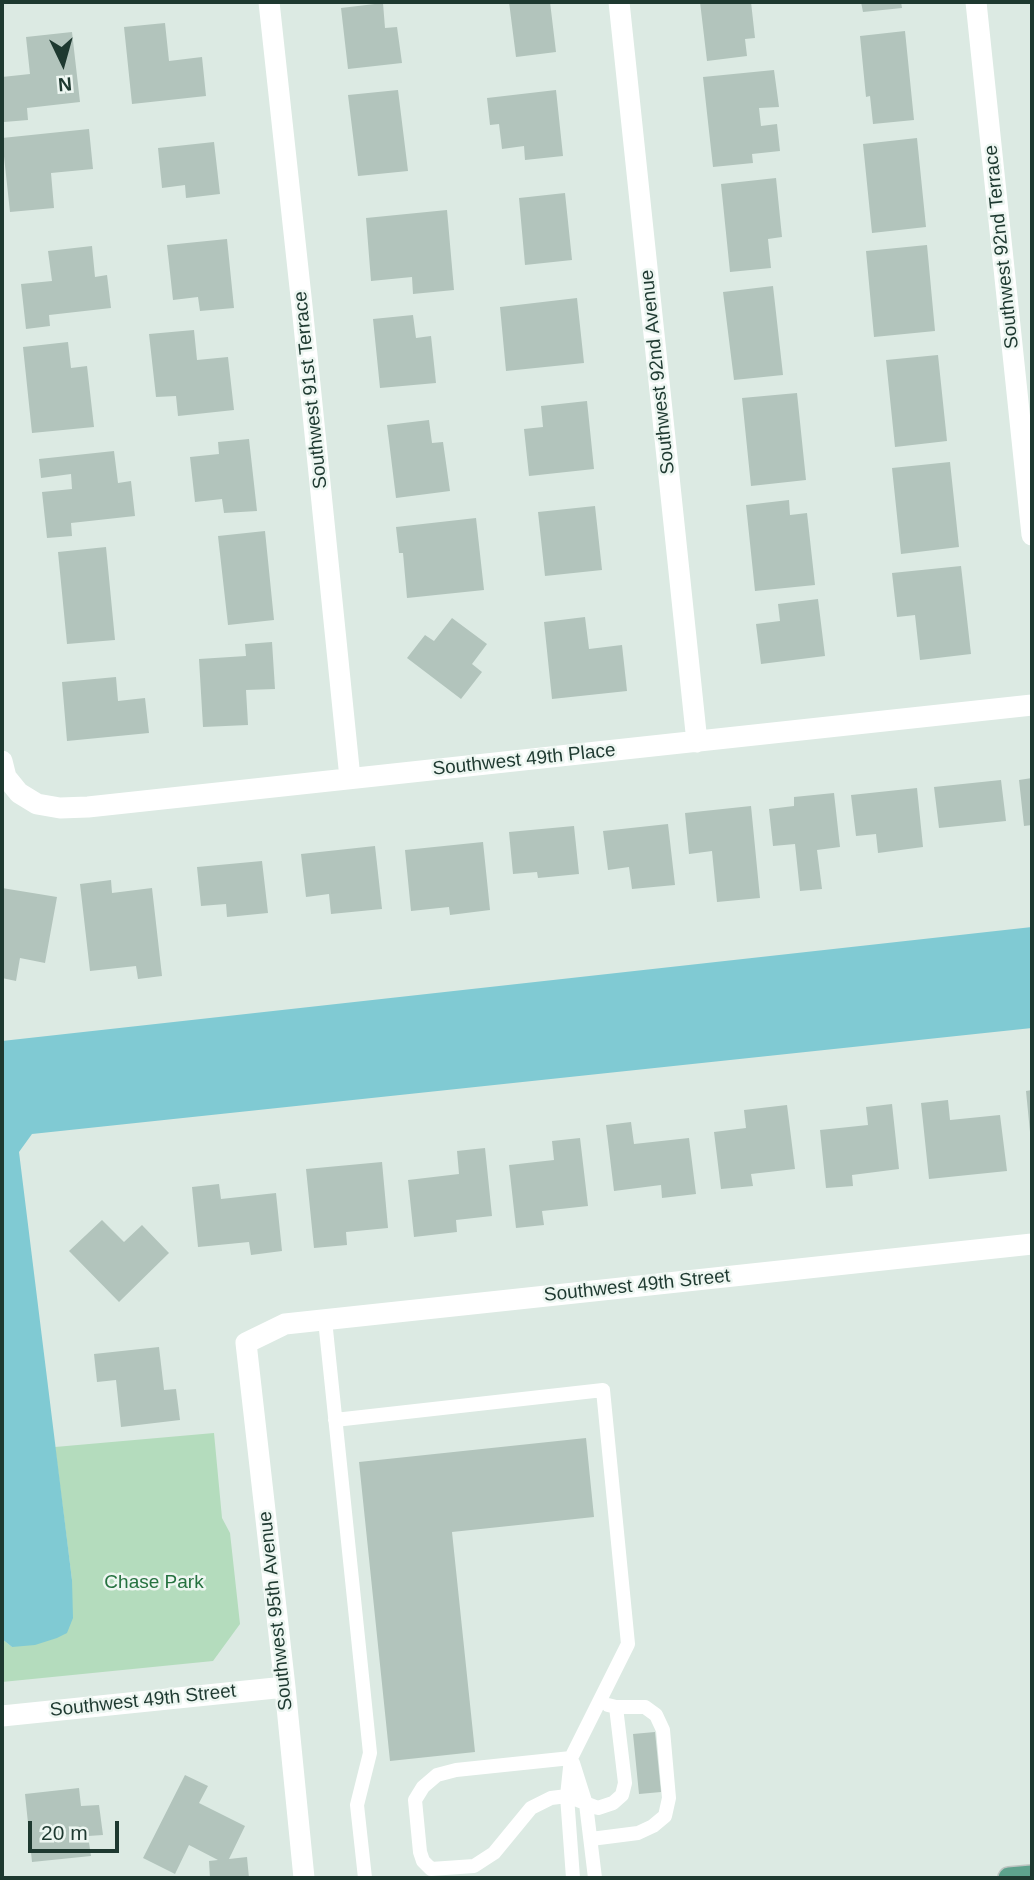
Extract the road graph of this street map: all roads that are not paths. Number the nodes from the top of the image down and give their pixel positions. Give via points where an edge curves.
1 (269, 2) edge
2 (619, 2) edge
3 (976, 2) edge
4 (1032, 535) edge
5 (1032, 705) edge
6 (697, 742) junction
7 (2, 761) edge
8 (350, 778) junction
9 (1032, 1244) edge
10 (325, 1320) junction
11 (246, 1343) joint
12 (335, 1420) junction
13 (285, 1687) junction
14 (598, 1702) junction
15 (616, 1707) junction
16 (2, 1716) edge
17 (571, 1758) junction
18 (567, 1796) junction
19 (586, 1804) junction
20 (591, 1839) junction
21 (1032, 1876) edge
22 (304, 1878) edge
23 (365, 1878) edge
24 (573, 1878) edge
25 (595, 1878) edge
26 (1009, 1878) edge

1 - 8 street, Southwest 91st Terrace
2 - 6 street, Southwest 92nd Avenue
3 - 4 street, Southwest 92nd Terrace
5 - 6 street, Southwest 49th Place
6 - 8 street, Southwest 49th Place
7 - 8 street, Southwest 49th Place via 6,777 19,793 37,804 60,808
9 - 10 street, Southwest 49th Street
10 - 11 street, Southwest 49th Street via 285,1324
10 - 12 lane
11 - 13 street, Southwest 95th Avenue
12 - 14 lane via 603,1390 628,1644
12 - 23 lane via 370,1753 357,1805
13 - 16 street, Southwest 49th Street
13 - 22 street, Southwest 95th Avenue
14 - 15 lane
14 - 17 lane
15 - 19 lane via 625,1783 622,1795 598,1808
15 - 20 lane via 645,1707 656,1715 663,1730 669,1798 665,1815 653,1826 638,1833
17 - 18 lane
17 - 18 lane via 437,1775 415,1800 422,1861 432,1869 474,1866 494,1853 531,1808
17 - 19 lane
18 - 19 lane
18 - 24 lane
19 - 20 lane
20 - 25 lane
21 - 26 main road

